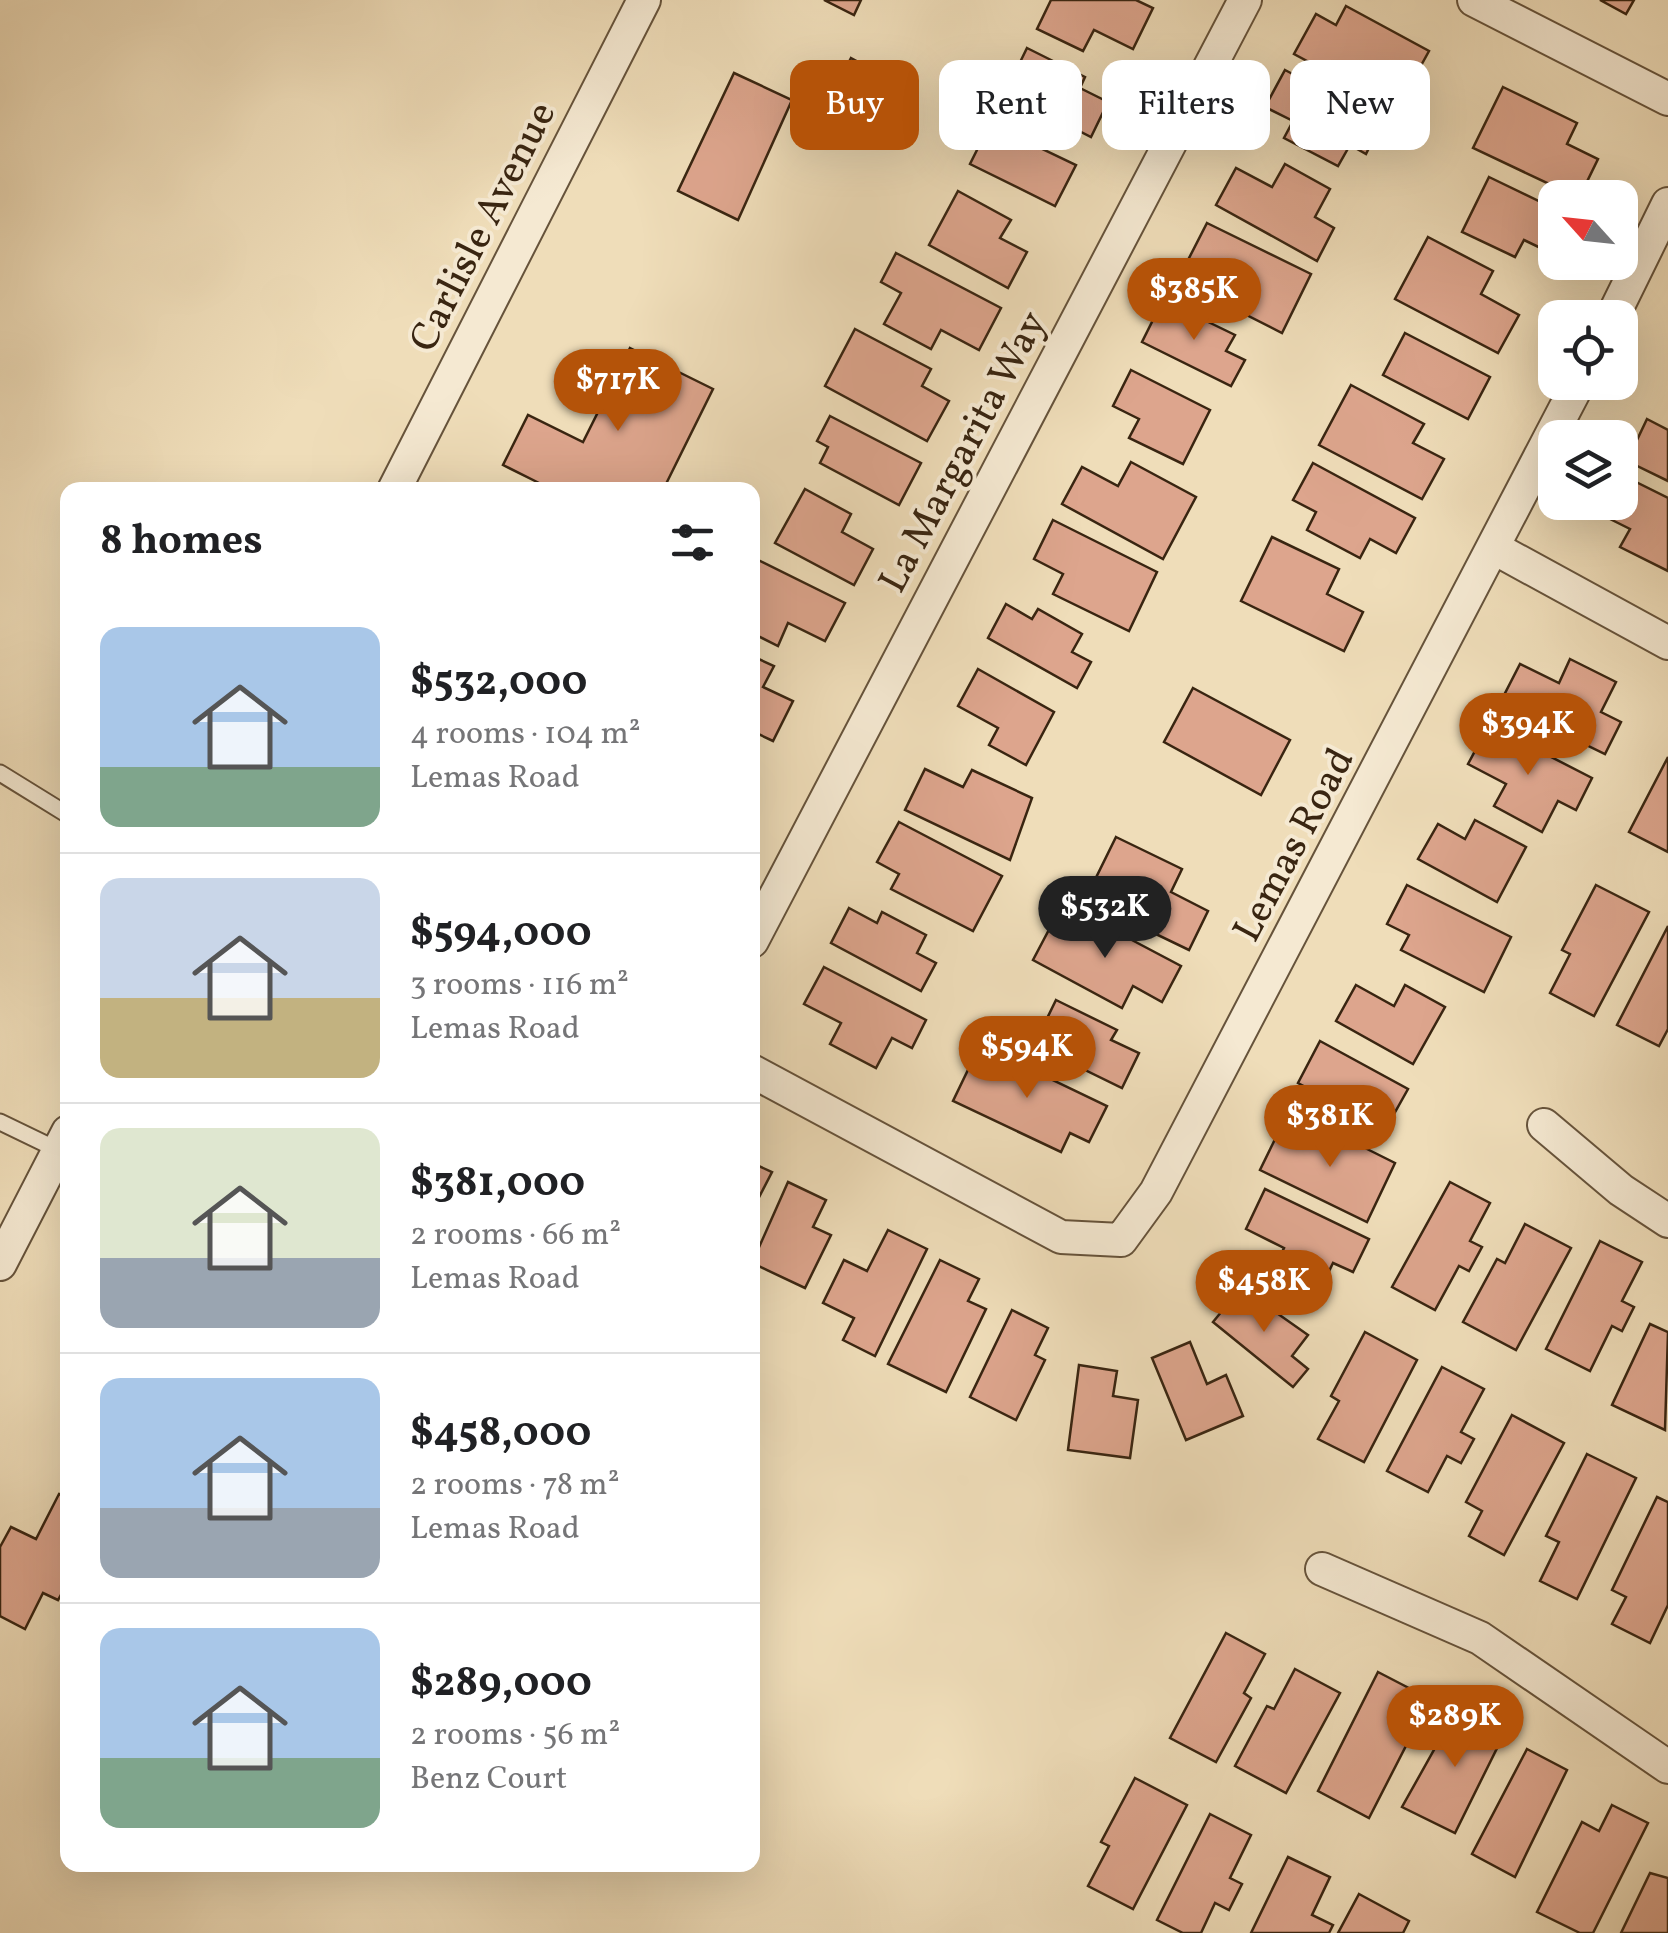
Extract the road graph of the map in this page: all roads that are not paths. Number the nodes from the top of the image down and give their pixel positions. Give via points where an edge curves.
1 (644, 0) edge
2 (1244, 0) edge
3 (1474, 0) edge
4 (1668, 99) edge
5 (1668, 204) edge
6 (1621, 300) edge
7 (1570, 400) edge
8 (398, 482) edge
9 (1496, 549) junction
10 (1668, 643) edge
11 (0, 772) edge
12 (60, 811) edge
13 (760, 926) edge
14 (760, 1075) edge
15 (0, 1122) edge
16 (1544, 1125) dead end
17 (60, 1140) edge
18 (60, 1147) edge
19 (1668, 1220) edge
20 (0, 1264) edge
21 (1322, 1569) dead end
22 (1668, 1766) edge

1 - 8 street, Carlisle Avenue
2 - 13 street, La Margarita Way
3 - 4 street
5 - 6 street
7 - 9 street, Lemas Road
9 - 10 street
9 - 14 street, Lemas Road via 1156,1192 1121,1240 1061,1237
11 - 12 lane
15 - 17 lane
16 - 19 street
18 - 20 street
21 - 22 street via 1480,1638

